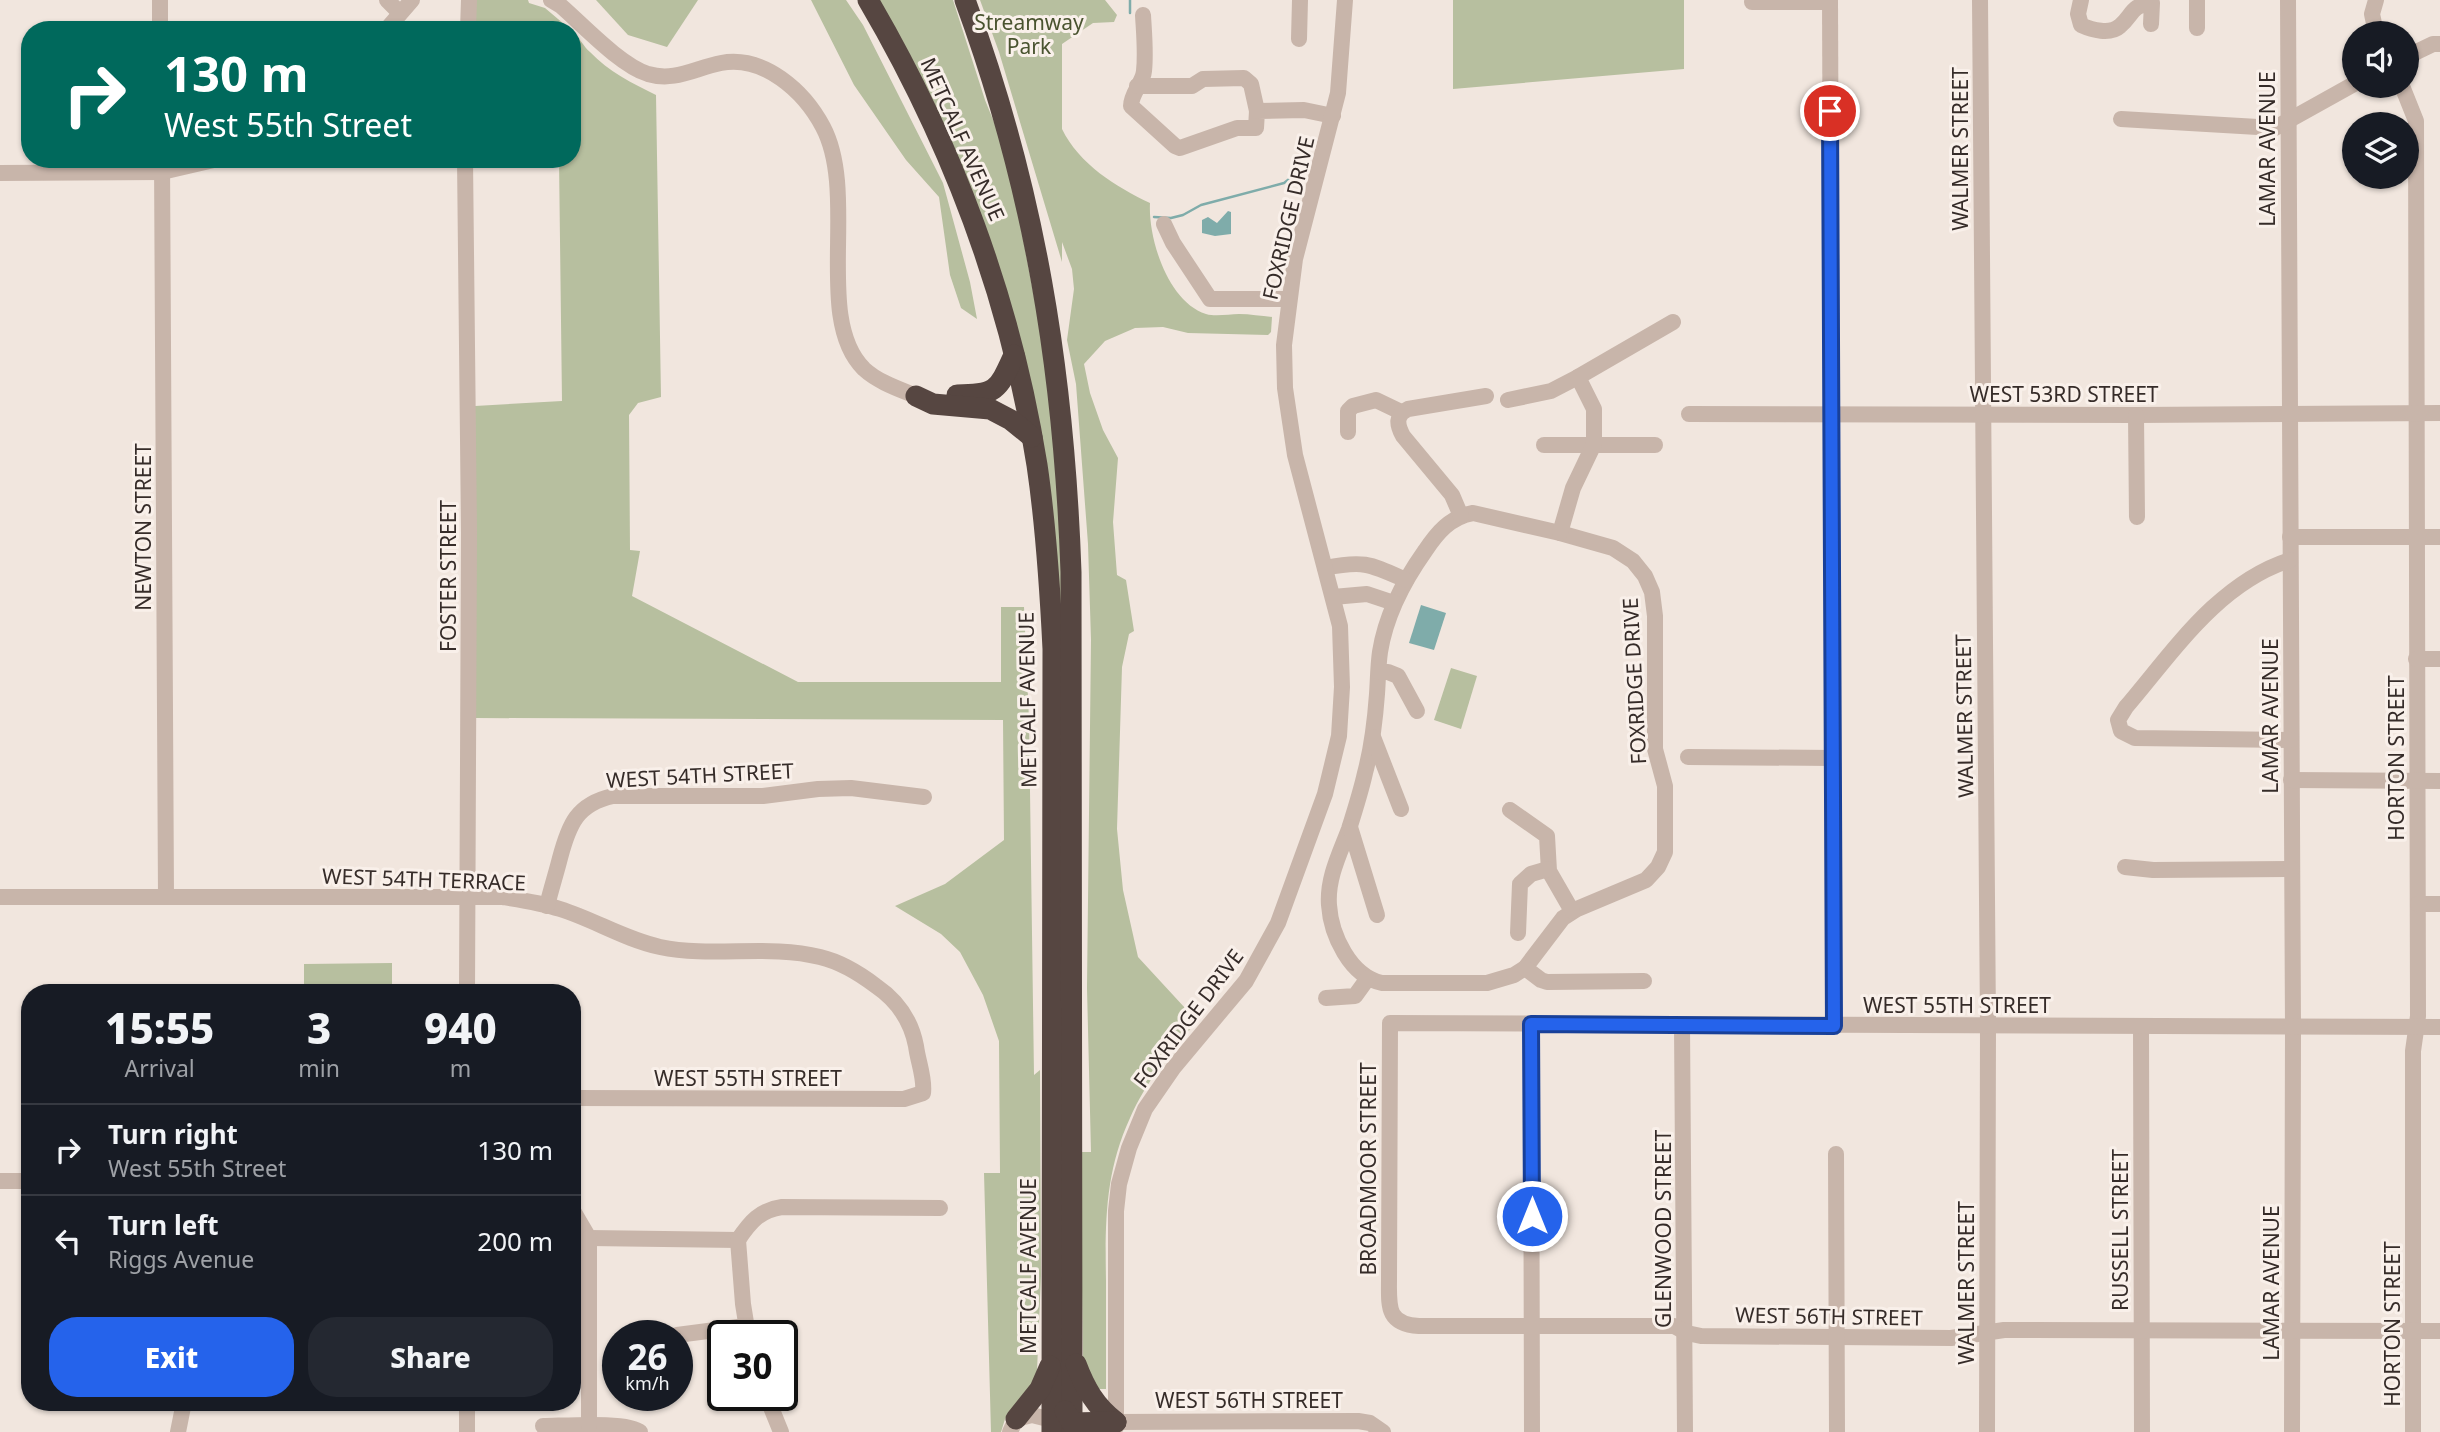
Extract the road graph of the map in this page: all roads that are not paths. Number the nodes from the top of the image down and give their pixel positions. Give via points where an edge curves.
1 (160, 0) edge
2 (387, 0) edge
3 (412, 0) edge
4 (469, 0) edge
5 (551, 0) edge
6 (868, 0) edge
7 (965, 0) edge
8 (1300, 0) edge
9 (1345, 0) edge
10 (1980, 0) edge
11 (2081, 0) edge
12 (2197, 0) edge
13 (2288, 0) edge
14 (2376, 0) edge
15 (1830, 1) edge
16 (1752, 2) dead end
17 (400, 13) junction
18 (1143, 15) dead end
19 (160, 21) edge
20 (393, 21) edge
21 (468, 21) edge
22 (578, 21) edge
23 (2374, 21) edge
24 (581, 24) edge
25 (2151, 24) dead end
26 (2197, 28) dead end
27 (1299, 39) dead end
28 (2440, 44) edge
29 (2419, 51) edge
30 (1137, 86) junction
31 (2342, 91) edge
32 (2407, 98) edge
33 (1257, 111) junction
34 (1333, 116) junction
35 (2121, 119) dead end
36 (2288, 120) junction
37 (116, 168) edge
38 (162, 168) edge
39 (465, 168) edge
40 (0, 173) edge
41 (1164, 224) dead end
42 (1289, 299) junction
43 (1673, 322) dead end
44 (1014, 355) junction
45 (1578, 377) junction
46 (916, 396) junction
47 (1486, 396) dead end
48 (1507, 400) dead end
49 (1401, 412) junction
50 (2416, 412) junction
51 (2440, 413) edge
52 (1689, 414) dead end
53 (1832, 414) junction
54 (2290, 414) junction
55 (1983, 415) junction
56 (2136, 415) junction
57 (1348, 432) dead end
58 (1032, 437) junction
59 (1594, 444) junction
60 (1544, 445) dead end
61 (1655, 445) dead end
62 (1461, 516) junction
63 (2137, 517) dead end
64 (1560, 533) junction
65 (2290, 537) junction
66 (2415, 537) junction
67 (2440, 537) edge
68 (2290, 560) junction
69 (1325, 568) junction
70 (1406, 580) junction
71 (1333, 597) junction
72 (1394, 603) junction
73 (2416, 659) junction
74 (2440, 659) edge
75 (1379, 673) junction
76 (1417, 711) dead end
77 (1373, 737) junction
78 (2291, 740) junction
79 (1688, 757) dead end
80 (1833, 758) junction
81 (2291, 780) junction
82 (2416, 781) junction
83 (2440, 781) edge
84 (924, 797) dead end
85 (1401, 809) dead end
86 (1510, 810) dead end
87 (1350, 827) junction
88 (2125, 867) dead end
89 (1548, 869) junction
90 (2292, 869) junction
91 (166, 896) junction
92 (0, 897) edge
93 (466, 897) junction
94 (2418, 904) junction
95 (2440, 904) edge
96 (547, 906) junction
97 (1572, 911) junction
98 (1377, 915) dead end
99 (1518, 933) dead end
100 (1525, 968) junction
101 (1368, 978) junction
102 (1644, 981) dead end
103 (467, 984) edge
104 (1326, 998) dead end
105 (1390, 1023) joint
106 (1531, 1024) junction
107 (1682, 1025) junction
108 (1834, 1026) junction
109 (1988, 1026) junction
110 (2141, 1027) junction
111 (2416, 1027) junction
112 (2440, 1027) edge
113 (2293, 1028) junction
114 (923, 1093) joint
115 (581, 1098) edge
116 (1836, 1154) dead end
117 (0, 1181) edge
118 (21, 1181) edge
119 (940, 1208) dead end
120 (581, 1224) edge
121 (589, 1238) junction
122 (738, 1240) junction
123 (1052, 1256) junction
124 (1392, 1314) joint
125 (746, 1320) edge
126 (1532, 1325) junction
127 (2141, 1330) junction
128 (1685, 1331) junction
129 (2413, 1331) junction
130 (2440, 1331) edge
131 (2292, 1332) junction
132 (1987, 1334) junction
133 (1838, 1338) junction
134 (1063, 1356) junction
135 (182, 1411) edge
136 (467, 1411) edge
137 (772, 1411) edge
138 (1013, 1425) edge
139 (543, 1426) dead end
140 (589, 1426) junction
141 (1116, 1427) edge
142 (1061, 1428) edge
143 (1381, 1430) edge
144 (178, 1432) edge
145 (467, 1432) edge
146 (640, 1432) edge
147 (781, 1432) edge
148 (1532, 1432) edge
149 (1685, 1432) edge
150 (1837, 1432) edge
151 (1987, 1432) edge
152 (2142, 1432) edge
153 (2292, 1432) edge
154 (2413, 1432) edge

1 - 19 street
2 - 17 street
3 - 17 street
4 - 21 street
5 - 22 street
6 - 44 highway, METCALF AVENUE via 943,145 979,236
7 - 134 highway, METCALF AVENUE via 999,99 1029,213 1064,436 1071,572
8 - 27 street
9 - 34 street, FOXRIDGE DRIVE
10 - 55 street, WALMER STREET
11 - 25 street via 2081,25 2090,29 2114,29 2133,9 2152,3
12 - 26 street
13 - 36 street, LAMAR AVENUE
14 - 23 street
15 - 16 street
15 - 53 street
17 - 20 street
18 - 30 street via 1144,73
24 - 46 street via 627,64 646,73 675,76 741,62 772,74 802,97 824,128 835,159 843,330 864,369
28 - 29 street
30 - 33 street via 1192,86 1203,79 1244,78 1251,84
30 - 33 street via 1131,106 1180,148 1237,128 1256,128
31 - 36 street
32 - 50 street, HORTON STREET via 2416,121
33 - 34 street via 1304,110
34 - 42 street, FOXRIDGE DRIVE via 1299,240
35 - 36 street via 2272,128
36 - 54 street, LAMAR AVENUE
37 - 40 street
38 - 91 street, NEWTON STREET
39 - 93 street, FOSTER STREET
41 - 42 street via 1210,299
42 - 69 street, FOXRIDGE DRIVE via 1284,345 1289,420
43 - 45 street
44 - 46 highway via 1002,382 986,393
44 - 58 highway, METCALF AVENUE
45 - 48 street via 1551,391
45 - 59 street via 1594,409
46 - 58 highway via 933,404 990,409
47 - 49 street
49 - 57 street via 1376,400 1353,406 1348,411
49 - 62 street via 1400,430 1452,495
50 - 51 street, WEST 53RD STREET
50 - 54 street, WEST 53RD STREET
50 - 66 street, HORTON STREET
52 - 53 street, WEST 53RD STREET
53 - 55 street, WEST 53RD STREET
53 - 80 street
54 - 56 street, WEST 53RD STREET
54 - 65 street, LAMAR AVENUE
55 - 56 street, WEST 53RD STREET
55 - 109 street, WALMER STREET
56 - 63 street
58 - 123 highway, METCALF AVENUE via 1047,549 1052,649
59 - 60 street
59 - 61 street
59 - 64 street via 1573,488
62 - 64 street, FOXRIDGE DRIVE via 1481,514
62 - 70 street via 1441,530
64 - 97 street, FOXRIDGE DRIVE via 1625,554 1648,582 1655,616 1655,753 1665,786 1665,849 1658,867 1641,883
65 - 66 street
65 - 68 street, LAMAR AVENUE
66 - 67 street
66 - 73 street, HORTON STREET
68 - 78 street, LAMAR AVENUE
68 - 78 street via 2246,580 2218,603 2119,716 2120,729 2137,738
69 - 70 street via 1365,563
69 - 71 street, FOXRIDGE DRIVE
70 - 72 street
71 - 72 street via 1367,594
71 - 141 street, FOXRIDGE DRIVE via 1341,644 1339,736 1325,794 1295,880 1259,960 1233,999 1162,1082 1139,1121 1125,1164 1115,1221
72 - 75 street via 1379,654
73 - 74 street
73 - 82 street, HORTON STREET
75 - 76 street via 1398,676
75 - 77 street
77 - 85 street
77 - 87 street
78 - 81 street, LAMAR AVENUE
79 - 80 street
80 - 108 street
81 - 82 street
81 - 90 street, LAMAR AVENUE
82 - 83 street
82 - 94 street, HORTON STREET
84 - 96 street, WEST 54TH STREET via 850,788 763,796 599,799 571,824
86 - 89 street via 1547,836
87 - 98 street
87 - 101 street via 1331,877 1329,907 1346,954
88 - 90 street
89 - 97 street
89 - 99 street via 1531,874 1520,884
90 - 113 street, LAMAR AVENUE
91 - 92 street, WEST 54TH TERRACE
91 - 93 street, WEST 54TH TERRACE
93 - 96 street, WEST 54TH TERRACE via 503,897
93 - 103 street, FOSTER STREET
94 - 95 street
94 - 111 street, HORTON STREET
96 - 114 street, WEST 54TH TERRACE via 661,947 799,953 845,966 884,991 905,1015 925,1083
97 - 100 street, FOXRIDGE DRIVE via 1554,926
100 - 101 street via 1487,984 1382,984
100 - 102 street via 1547,982
101 - 104 street via 1355,996
105 - 106 street, WEST 55TH STREET
105 - 124 street, BROADMOOR STREET via 1388,1279
106 - 107 street, WEST 55TH STREET
106 - 126 street
107 - 108 street, WEST 55TH STREET
107 - 128 street, GLENWOOD STREET
108 - 109 street, WEST 55TH STREET
109 - 110 street, WEST 55TH STREET
109 - 132 street, WALMER STREET
110 - 113 street, WEST 55TH STREET
110 - 127 street, RUSSELL STREET
111 - 112 street, WEST 55TH STREET
111 - 113 street, WEST 55TH STREET
111 - 129 street, HORTON STREET
113 - 131 street, LAMAR AVENUE
114 - 115 street, WEST 55TH STREET via 904,1099
116 - 133 street
117 - 118 street
119 - 122 street via 767,1209
120 - 121 street
121 - 122 street
121 - 140 street
122 - 125 street
123 - 134 highway, METCALF AVENUE
123 - 142 highway via 1062,1329 1066,1416
124 - 126 street, WEST 56TH STREET via 1400,1323 1412,1326
126 - 128 street, WEST 56TH STREET via 1674,1326
126 - 148 street
127 - 131 street, WEST 56TH STREET
127 - 132 street, WEST 56TH STREET via 2004,1330
127 - 152 street, RUSSELL STREET
128 - 133 street, WEST 56TH STREET via 1701,1336
128 - 149 street, GLENWOOD STREET
129 - 130 street, WEST 56TH STREET
129 - 131 street, WEST 56TH STREET
129 - 154 street, HORTON STREET
131 - 153 street, LAMAR AVENUE
132 - 133 street, WEST 56TH STREET
132 - 151 street, WALMER STREET
133 - 150 street
134 - 138 highway
134 - 141 highway
134 - 142 highway, METCALF AVENUE
135 - 144 street
136 - 145 street
137 - 147 street
138 - 142 street via 1032,1415
139 - 140 street
140 - 146 street via 636,1428
141 - 142 highway
141 - 143 street, WEST 56TH STREET via 1358,1421

